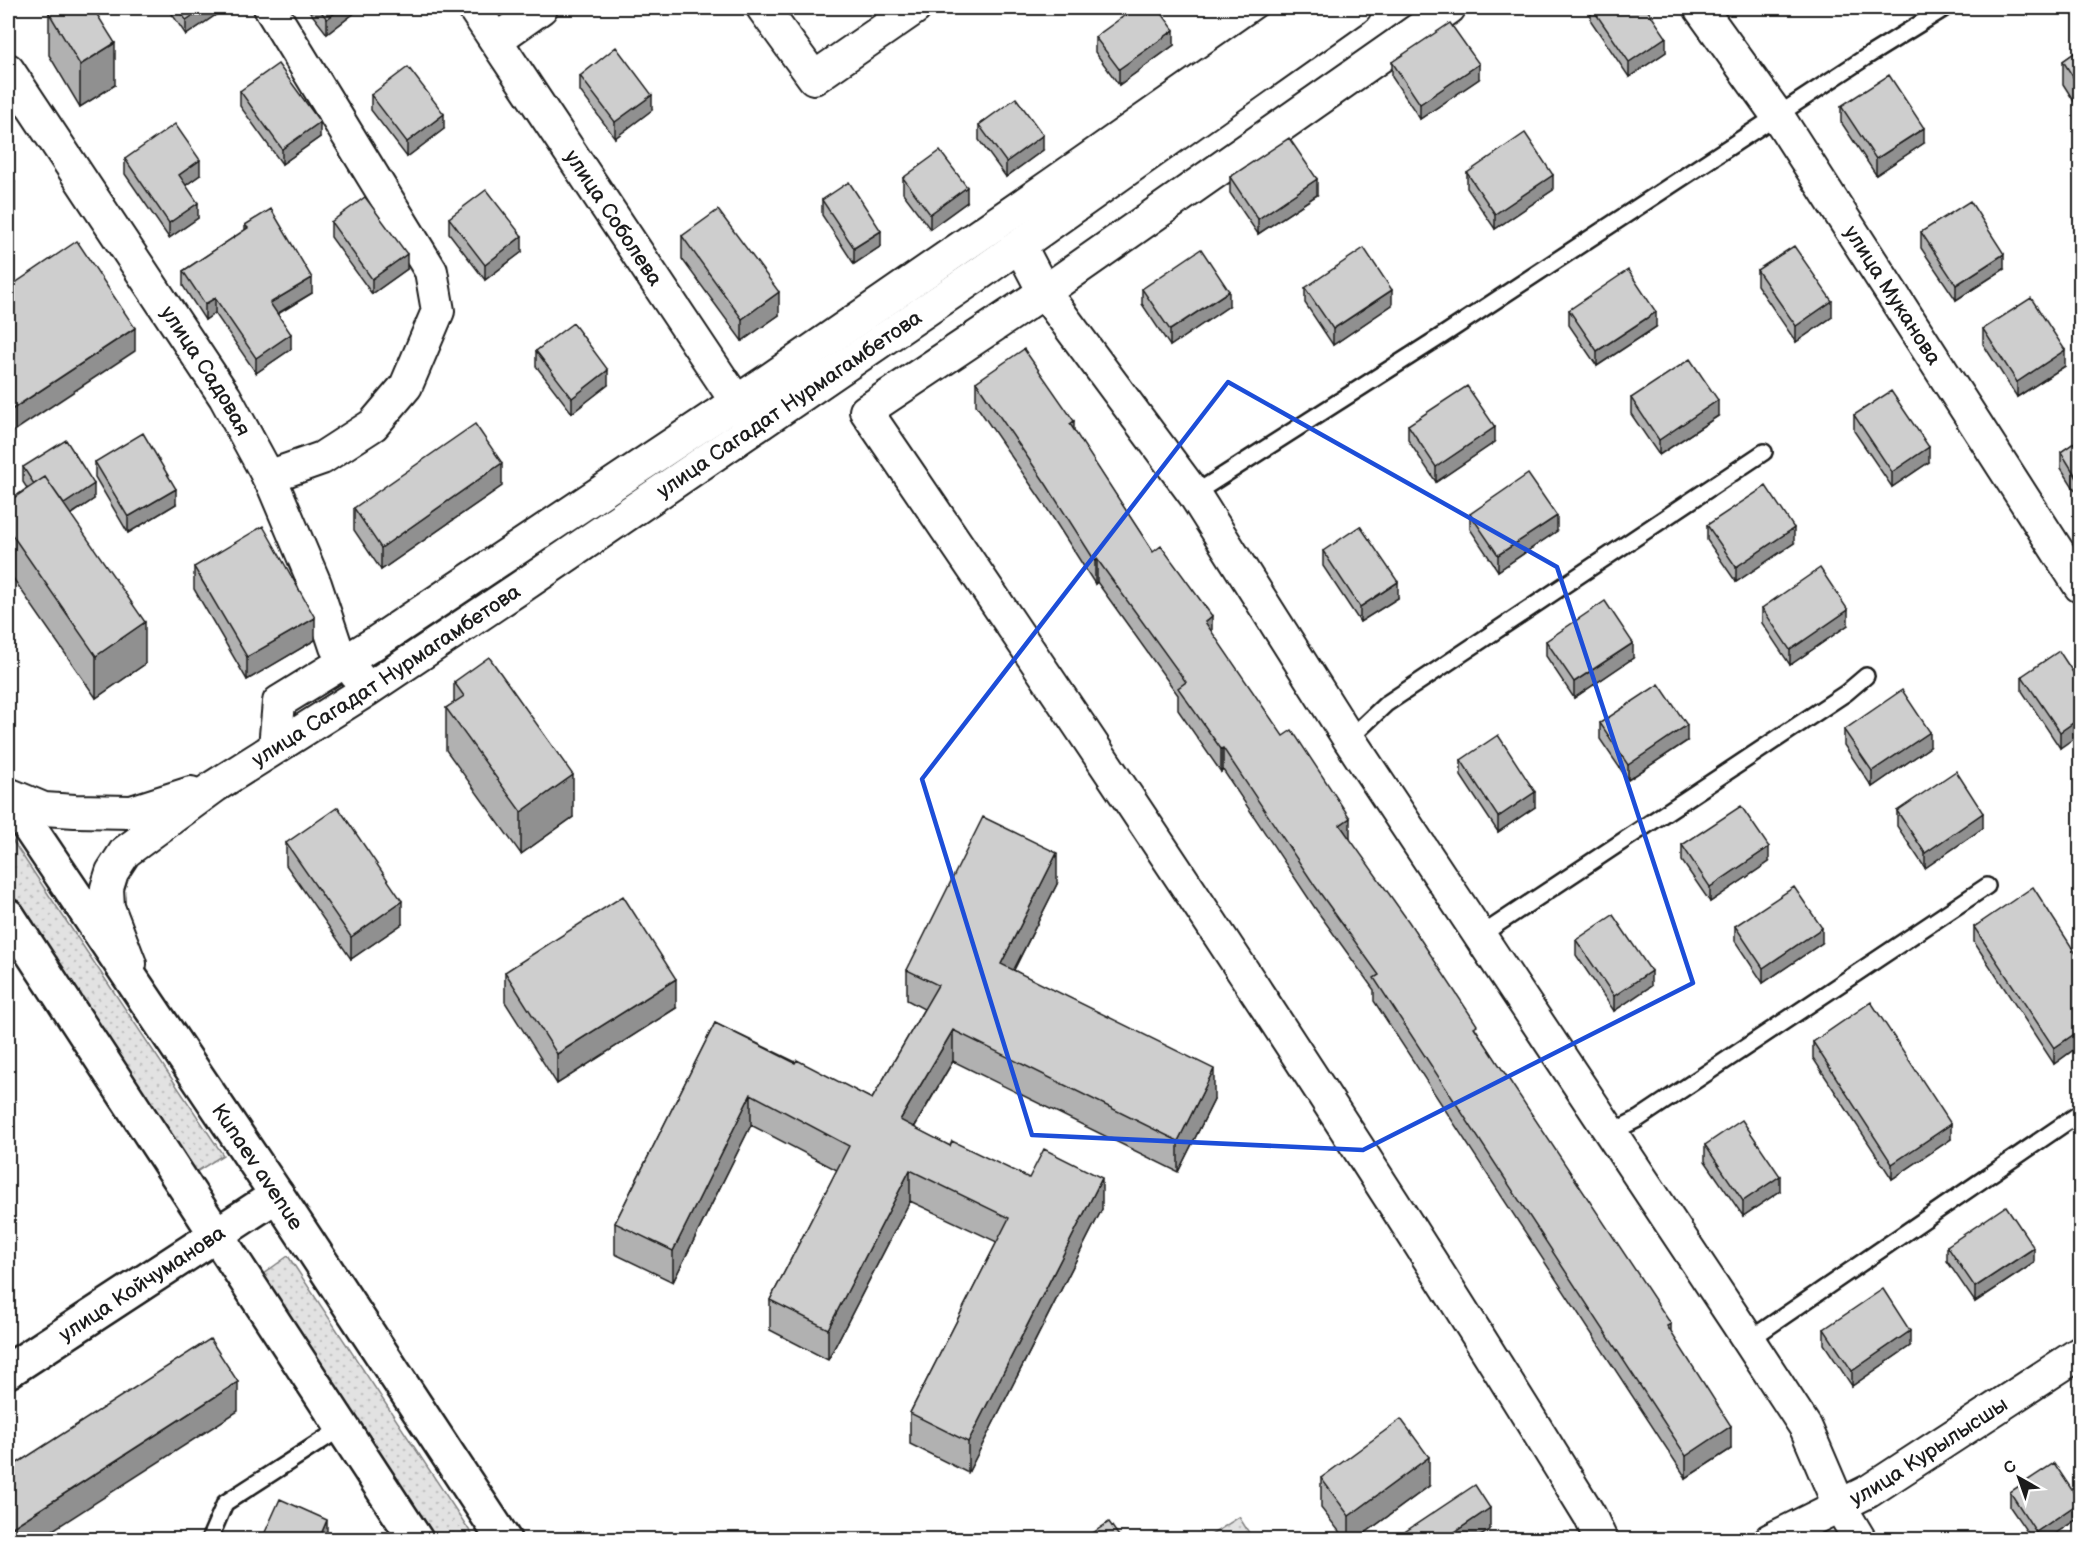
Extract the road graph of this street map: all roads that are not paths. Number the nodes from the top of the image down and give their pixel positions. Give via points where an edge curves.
1 (270, 8) edge
2 (474, 8) edge
3 (541, 8) edge
4 (763, 8) edge
5 (915, 8) edge
6 (1304, 8) edge
7 (1355, 8) edge
8 (1449, 8) edge
9 (1701, 8) edge
10 (1946, 8) edge
11 (496, 40) junction
12 (8, 70) edge
13 (1777, 115) junction
14 (1020, 246) junction
15 (1044, 292) junction
16 (736, 400) junction
17 (754, 428) junction
18 (1764, 452) dead end
19 (268, 477) junction
20 (1194, 494) junction
21 (2080, 586) edge
22 (345, 660) junction
23 (1866, 676) dead end
24 (367, 690) junction
25 (1350, 739) junction
26 (275, 747) junction
27 (215, 786) junction
28 (8, 795) edge
29 (1987, 886) dead end
30 (8, 916) edge
31 (1481, 935) junction
32 (149, 1007) junction
33 (2080, 1113) edge
34 (1612, 1132) junction
35 (277, 1195) junction
36 (216, 1234) junction
37 (1749, 1340) junction
38 (2080, 1353) edge
39 (8, 1371) edge
40 (343, 1427) junction
41 (1839, 1505) junction
42 (208, 1539) edge
43 (416, 1539) edge
44 (504, 1539) edge
45 (1601, 1539) edge
46 (1770, 1539) edge
47 (1860, 1539) edge

1 - 19 street via 431,271 438,311 406,386 373,425 322,458
2 - 11 street, улица Соболева
3 - 11 street
4 - 5 street via 814,78
6 - 16 street
7 - 14 street, улица Сагадат Нурмагамбетова
8 - 15 street
9 - 13 street, улица Муканова
10 - 13 lane
11 - 16 street, улица Соболева
12 - 19 street, улица Садовая via 225,397
13 - 20 lane
13 - 21 street, улица Муканова
14 - 15 street
14 - 17 street, улица Сагадат Нурмагамбетова
15 - 20 street
15 - 45 street via 867,411 1338,1117 1494,1360
16 - 17 street, улица Соболева
16 - 22 street
17 - 24 street, улица Сагадат Нурмагамбетова
18 - 25 lane via 1386,704
19 - 22 street, улица Садовая
20 - 25 street
22 - 24 street, улица Садовая
22 - 26 street via 279,702
23 - 31 lane
24 - 26 street, улица Сагадат Нурмагамбетова
25 - 31 street
26 - 27 street, улица Сагадат Нурмагамбетова
27 - 28 street, улица Сагадат Нурмагамбетова via 132,812 44,809
27 - 32 street, улица Сагадат Нурмагамбетова via 125,852 107,888 108,907
28 - 32 main road, Kunaev avenue
29 - 34 lane via 1638,1119
30 - 36 main road
31 - 34 street
32 - 35 main road, Kunaev avenue
33 - 37 lane
34 - 37 street
35 - 36 main road, улица Койчуманова
35 - 44 main road, Kunaev avenue
36 - 39 main road, улица Койчуманова
36 - 40 main road
37 - 41 street via 1806,1428
38 - 41 street, улица Курылысшы via 1869,1491
40 - 42 lane via 225,1503
40 - 43 main road
41 - 46 street, улица Курылысшы
41 - 47 street

